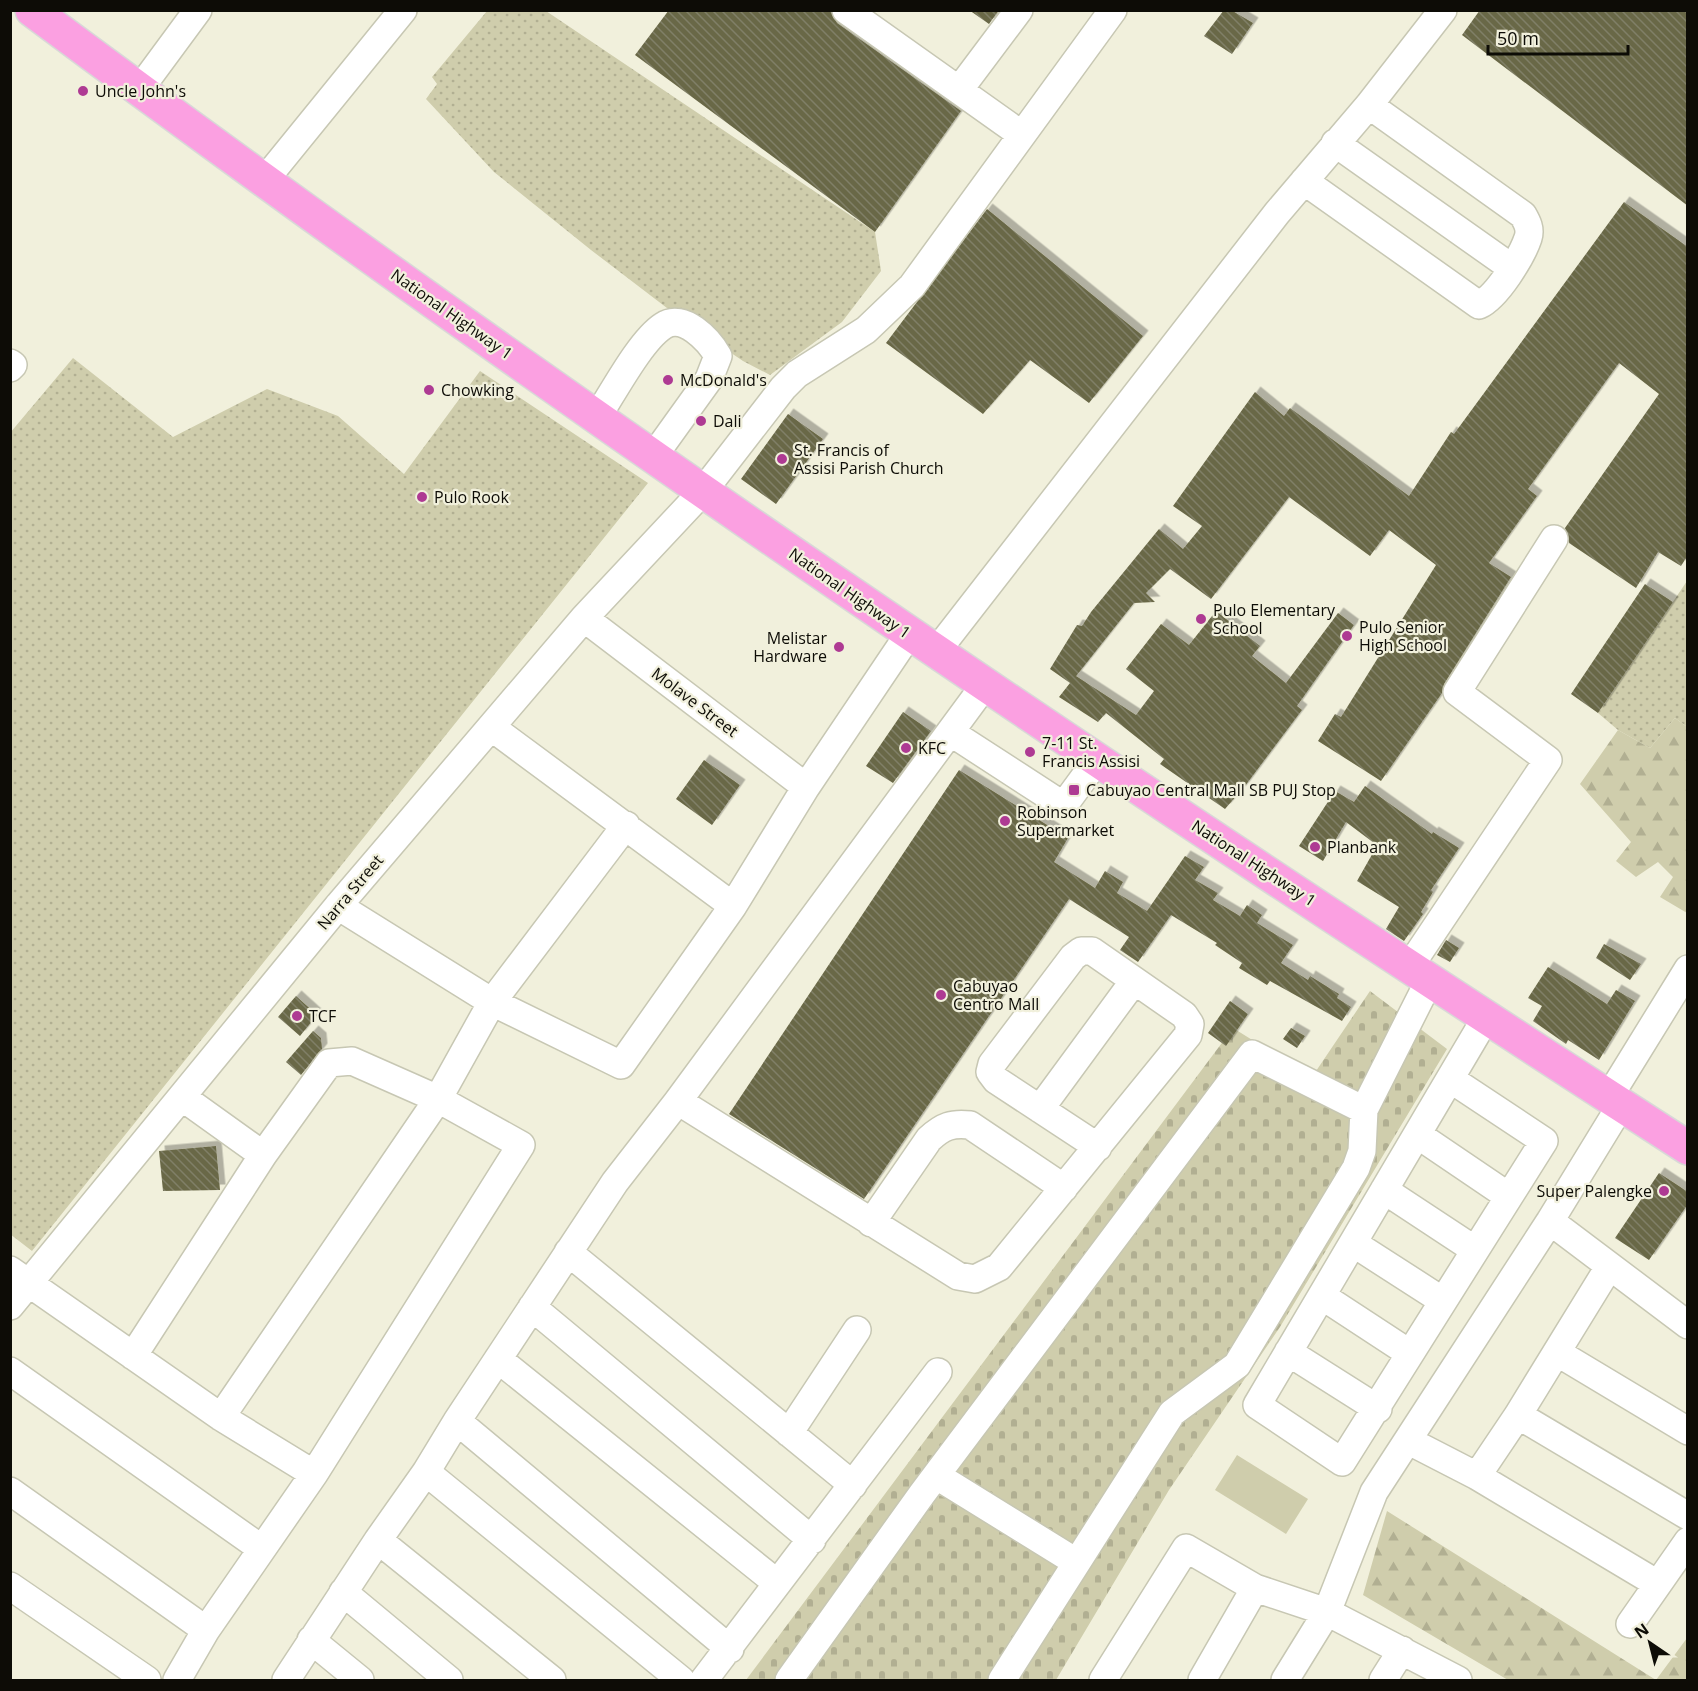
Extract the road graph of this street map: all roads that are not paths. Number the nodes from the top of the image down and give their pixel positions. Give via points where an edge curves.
1 (32, 10) edge
2 (198, 10) edge
3 (403, 10) edge
4 (846, 10) edge
5 (1019, 10) edge
6 (1113, 10) edge
7 (1443, 10) edge
8 (139, 90) junction
9 (959, 90) junction
10 (1370, 105) junction
11 (1022, 135) junction
12 (1335, 143) junction
13 (264, 181) junction
14 (1304, 181) junction
15 (1512, 268) junction
16 (10, 363) edge
17 (10, 368) edge
18 (597, 417) junction
19 (653, 457) junction
20 (704, 490) junction
21 (1554, 539) dead end
22 (584, 618) junction
23 (923, 643) junction
24 (984, 686) junction
25 (491, 727) junction
26 (950, 732) junction
27 (1097, 760) junction
28 (806, 787) junction
29 (627, 825) junction
30 (338, 906) junction
31 (733, 906) junction
32 (1688, 969) edge
33 (1420, 972) junction
34 (1134, 981) junction
35 (492, 1002) junction
36 (1487, 1016) junction
37 (1452, 1080) junction
38 (182, 1097) junction
39 (438, 1099) junction
40 (678, 1101) junction
41 (1615, 1101) junction
42 (1040, 1109) junction
43 (1364, 1110) junction
44 (1418, 1135) junction
45 (1098, 1147) junction
46 (1688, 1148) edge
47 (263, 1155) junction
48 (1065, 1188) junction
49 (1383, 1190) junction
50 (1508, 1196) junction
51 (1550, 1221) junction
52 (871, 1223) junction
53 (1353, 1243) junction
54 (1475, 1250) junction
55 (568, 1252) junction
56 (1609, 1267) junction
57 (20, 1276) edge
58 (1322, 1296) junction
59 (1443, 1301) junction
60 (10, 1306) edge
61 (532, 1307) junction
62 (1688, 1325) edge
63 (857, 1330) dead end
64 (1288, 1352) junction
65 (1409, 1353) junction
66 (1558, 1353) junction
67 (133, 1356) junction
68 (498, 1359) junction
69 (10, 1371) edge
70 (938, 1372) dead end
71 (1378, 1409) junction
72 (1518, 1415) junction
73 (221, 1417) junction
74 (456, 1421) junction
75 (1688, 1431) edge
76 (789, 1432) junction
77 (1409, 1441) junction
78 (426, 1472) junction
79 (314, 1474) junction
80 (937, 1476) junction
81 (1477, 1476) junction
82 (853, 1485) junction
83 (10, 1491) edge
84 (1688, 1516) edge
85 (378, 1540) junction
86 (812, 1540) junction
87 (1688, 1541) edge
88 (262, 1549) junction
89 (1076, 1562) junction
90 (777, 1583) junction
91 (1656, 1583) junction
92 (10, 1586) edge
93 (1256, 1588) junction
94 (343, 1592) junction
95 (1327, 1612) junction
96 (1630, 1624) dead end
97 (206, 1630) junction
98 (312, 1640) junction
99 (730, 1648) junction
100 (1402, 1650) junction
101 (1113, 1677) edge
102 (147, 1680) edge
103 (177, 1680) edge
104 (286, 1680) edge
105 (360, 1680) edge
106 (449, 1680) edge
107 (552, 1680) edge
108 (681, 1680) edge
109 (704, 1680) edge
110 (789, 1680) edge
111 (1002, 1680) edge
112 (1202, 1680) edge
113 (1285, 1680) edge
114 (1383, 1680) edge
115 (1458, 1680) edge

1 - 8 highway, National Highway 1
2 - 8 street
3 - 13 street
4 - 9 street
5 - 9 street
6 - 11 street, Narra Street
7 - 10 street
8 - 13 highway, National Highway 1
9 - 11 street
10 - 12 street
10 - 15 street via 1523,215 1529,236
11 - 20 street, Narra Street via 912,286 866,330 797,374
12 - 14 street
12 - 15 street
13 - 18 highway, National Highway 1
14 - 15 street via 1479,305 1487,302
14 - 23 street
16 - 17 street
18 - 19 highway, National Highway 1
18 - 19 street via 645,345 663,326 673,322 692,327 718,356 716,364 710,379
19 - 20 highway, National Highway 1
20 - 22 street, Narra Street
20 - 23 highway, National Highway 1
21 - 33 street via 1457,692 1548,760
22 - 25 street, Narra Street
22 - 28 street, Molave Street
23 - 24 highway, National Highway 1
23 - 28 street
24 - 26 street
24 - 27 highway, National Highway 1
25 - 29 street
25 - 30 street, Narra Street
26 - 27 street via 1061,804
26 - 40 street
27 - 33 highway, National Highway 1
28 - 31 street
29 - 31 street
29 - 35 street
30 - 35 street
30 - 38 street, Narra Street
31 - 35 street via 621,1065
32 - 41 street
33 - 36 highway, National Highway 1
33 - 43 street
34 - 42 street
34 - 42 street via 1092,951 1081,951 992,1064 990,1071 996,1080
34 - 45 street via 1184,1015 1190,1024 1188,1035
35 - 39 street
36 - 37 street
36 - 41 highway, National Highway 1
37 - 44 street
37 - 50 street via 1544,1141
38 - 47 street
38 - 57 street, Narra Street
39 - 47 street via 352,1061 329,1063
39 - 73 street
39 - 79 street via 521,1145
40 - 52 street
40 - 55 street via 615,1182
41 - 46 highway, National Highway 1
41 - 51 street
42 - 45 street
43 - 80 street via 1252,1054
43 - 89 street via 1362,1151 1356,1168 1237,1365 1172,1413
44 - 49 street
44 - 50 street
45 - 48 street
47 - 67 street
48 - 52 street via 999,1267 975,1279 958,1276
48 - 52 street via 970,1125 954,1123 929,1139
49 - 53 street
49 - 54 street
50 - 54 street
51 - 56 street
51 - 77 street
53 - 58 street
53 - 59 street
54 - 59 street
55 - 61 street
55 - 76 street
56 - 62 street
56 - 66 street
57 - 60 street, Narra Street
57 - 67 street
58 - 64 street
58 - 65 street
59 - 65 street
61 - 68 street
61 - 86 street
63 - 76 street
64 - 71 street
64 - 71 street via 1257,1405 1342,1462
65 - 71 street
66 - 72 street
66 - 75 street
67 - 73 street
68 - 74 street
68 - 90 street
69 - 88 street
70 - 82 street
72 - 81 street
72 - 84 street
73 - 79 street
74 - 78 street
74 - 99 street
76 - 82 street
77 - 81 street
77 - 95 street via 1374,1492
78 - 85 street
78 - 108 street
79 - 88 street
80 - 89 street
80 - 110 street
81 - 91 street
82 - 86 street
83 - 97 street
85 - 94 street
85 - 107 street
86 - 90 street
87 - 91 street
88 - 97 street
89 - 111 street
90 - 99 street
91 - 96 street
92 - 102 street
93 - 95 street
93 - 101 street via 1186,1548
93 - 112 street
94 - 98 street
94 - 106 street
95 - 100 street
95 - 113 street
97 - 103 street
98 - 104 street
98 - 105 street
99 - 109 street
100 - 114 street
100 - 115 street

